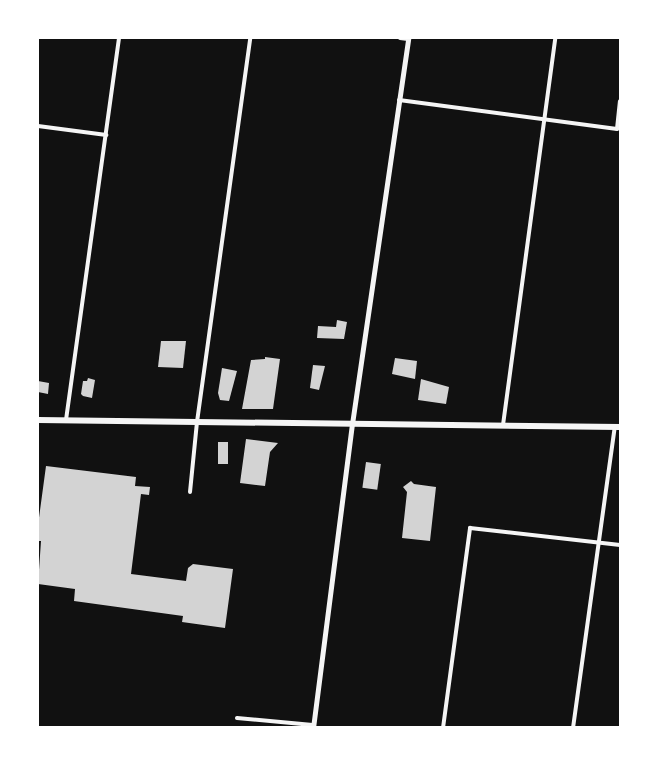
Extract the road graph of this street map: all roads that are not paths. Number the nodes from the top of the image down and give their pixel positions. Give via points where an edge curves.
1 (119, 38) edge
2 (250, 38) edge
3 (400, 38) edge
4 (408, 38) edge
5 (555, 38) edge
6 (399, 100) junction
7 (621, 101) edge
8 (544, 119) junction
9 (38, 126) edge
10 (106, 135) junction
11 (38, 420) edge
12 (66, 421) junction
13 (197, 422) junction
14 (352, 424) junction
15 (503, 425) junction
16 (618, 426) edge
17 (190, 492) dead end
18 (599, 542) junction
19 (621, 545) edge
20 (237, 718) dead end
21 (313, 726) edge
22 (443, 728) edge
23 (573, 728) edge

1 - 10 street
2 - 13 street
3 - 4 street
4 - 6 main road
5 - 8 street
6 - 8 street
6 - 14 main road
7 - 8 street via 617,129
8 - 15 street
9 - 10 street
10 - 12 street
11 - 12 main road
12 - 13 main road
13 - 14 main road
13 - 17 street
14 - 15 main road
14 - 21 main road
15 - 16 main road
16 - 18 street
18 - 19 street
18 - 22 street via 470,528
18 - 23 street
20 - 21 street

